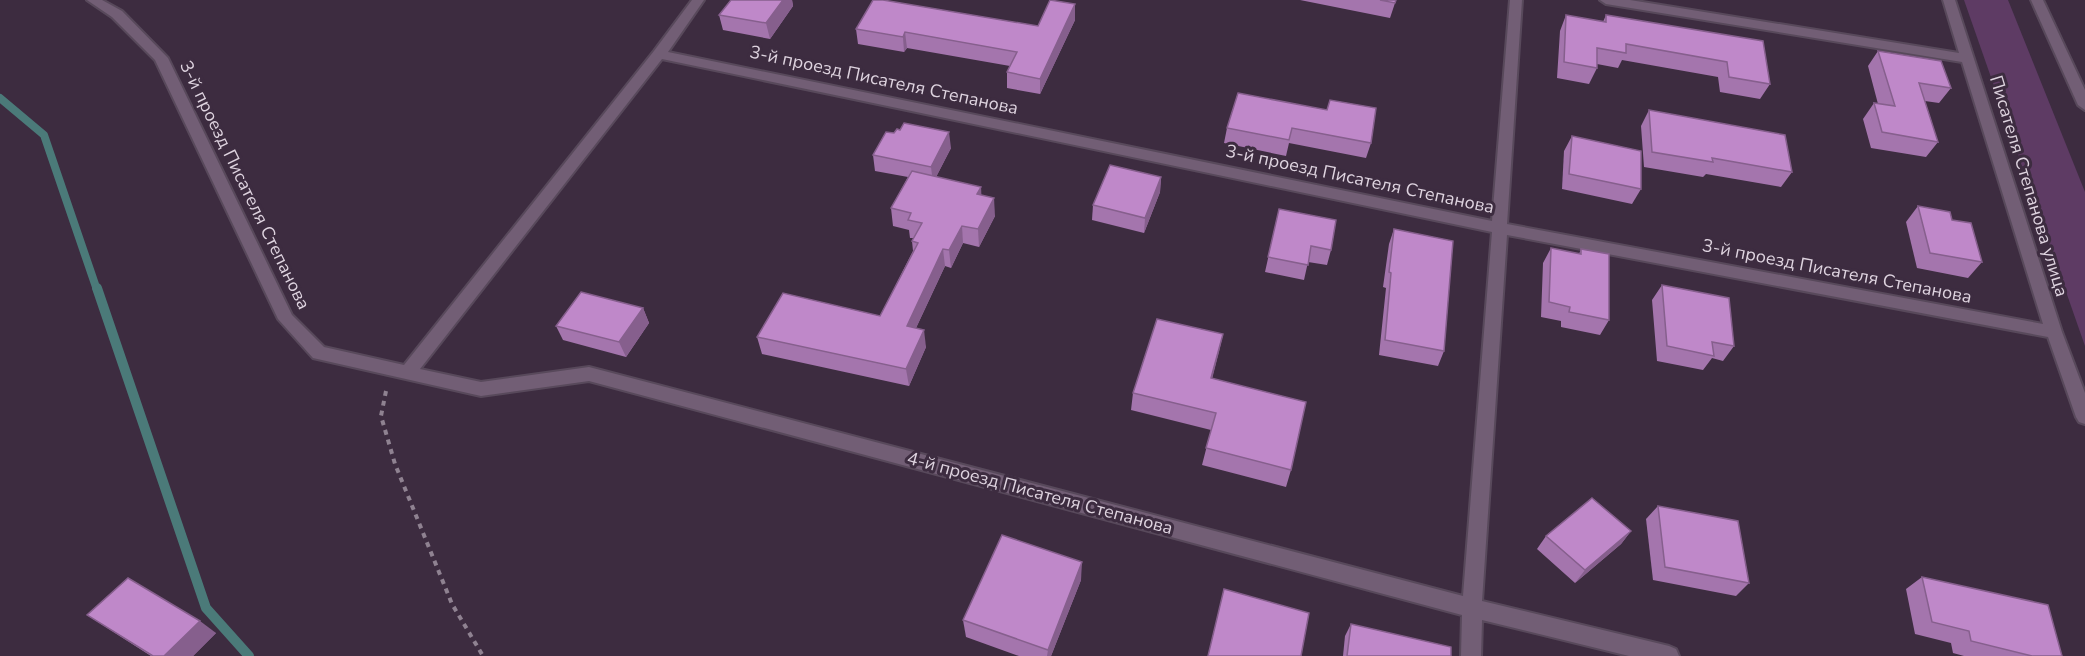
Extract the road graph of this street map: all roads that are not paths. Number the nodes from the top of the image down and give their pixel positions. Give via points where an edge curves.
1 (93, 0) edge
2 (698, 0) edge
3 (1516, 0) edge
4 (1606, 0) edge
5 (1949, 0) edge
6 (2037, 0) edge
7 (659, 54) junction
8 (1970, 59) junction
9 (2070, 71) junction
10 (2085, 73) edge
11 (2085, 105) edge
12 (1500, 228) junction
13 (2054, 332) junction
14 (400, 370) junction
15 (2085, 417) edge
16 (1472, 608) junction
17 (1471, 656) edge
18 (1670, 656) edge

1 - 14 street, 3-й проезд Писателя Степанова via 117,14 161,58 286,319 319,353
2 - 7 street
3 - 12 street
4 - 8 street
5 - 8 street, Писателя Степанова улица
6 - 9 street
7 - 12 street, 3-й проезд Писателя Степанова
7 - 14 street
8 - 13 street, Писателя Степанова улица
9 - 10 street
9 - 11 street
12 - 13 street, 3-й проезд Писателя Степанова
12 - 16 street
13 - 15 street, Писателя Степанова улица
14 - 16 street, 4-й проезд Писателя Степанова via 481,389 589,374
16 - 17 street
16 - 18 street, 4-й проезд Писателя Степанова

